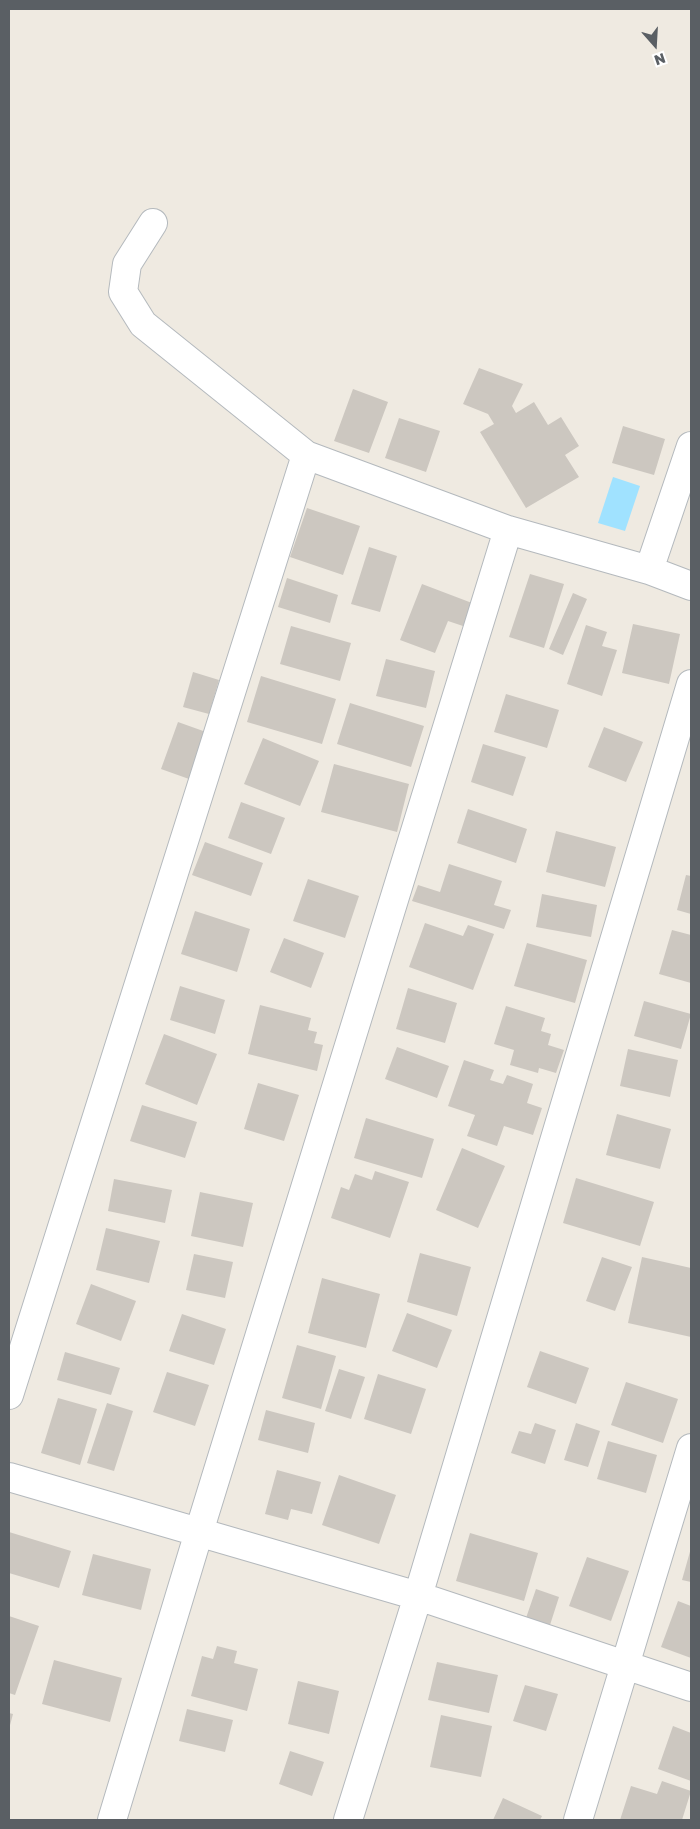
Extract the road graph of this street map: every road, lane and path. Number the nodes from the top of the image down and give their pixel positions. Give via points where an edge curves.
1 (153, 223) dead end
2 (691, 446) edge
3 (306, 455) junction
4 (508, 530) junction
5 (649, 570) junction
6 (691, 586) edge
7 (691, 684) edge
8 (9, 1395) edge
9 (691, 1448) edge
10 (9, 1476) edge
11 (199, 1532) junction
12 (418, 1596) junction
13 (626, 1664) junction
14 (691, 1686) edge
15 (112, 1820) edge
16 (348, 1820) edge
17 (578, 1820) edge

1 - 3 street via 127,264 123,292 142,324
2 - 5 street
3 - 4 street
3 - 8 street
4 - 5 street
4 - 11 street
5 - 6 street
7 - 12 street
9 - 13 street
10 - 11 street
11 - 12 street
11 - 15 street
12 - 13 street
12 - 16 street
13 - 14 street
13 - 17 street

